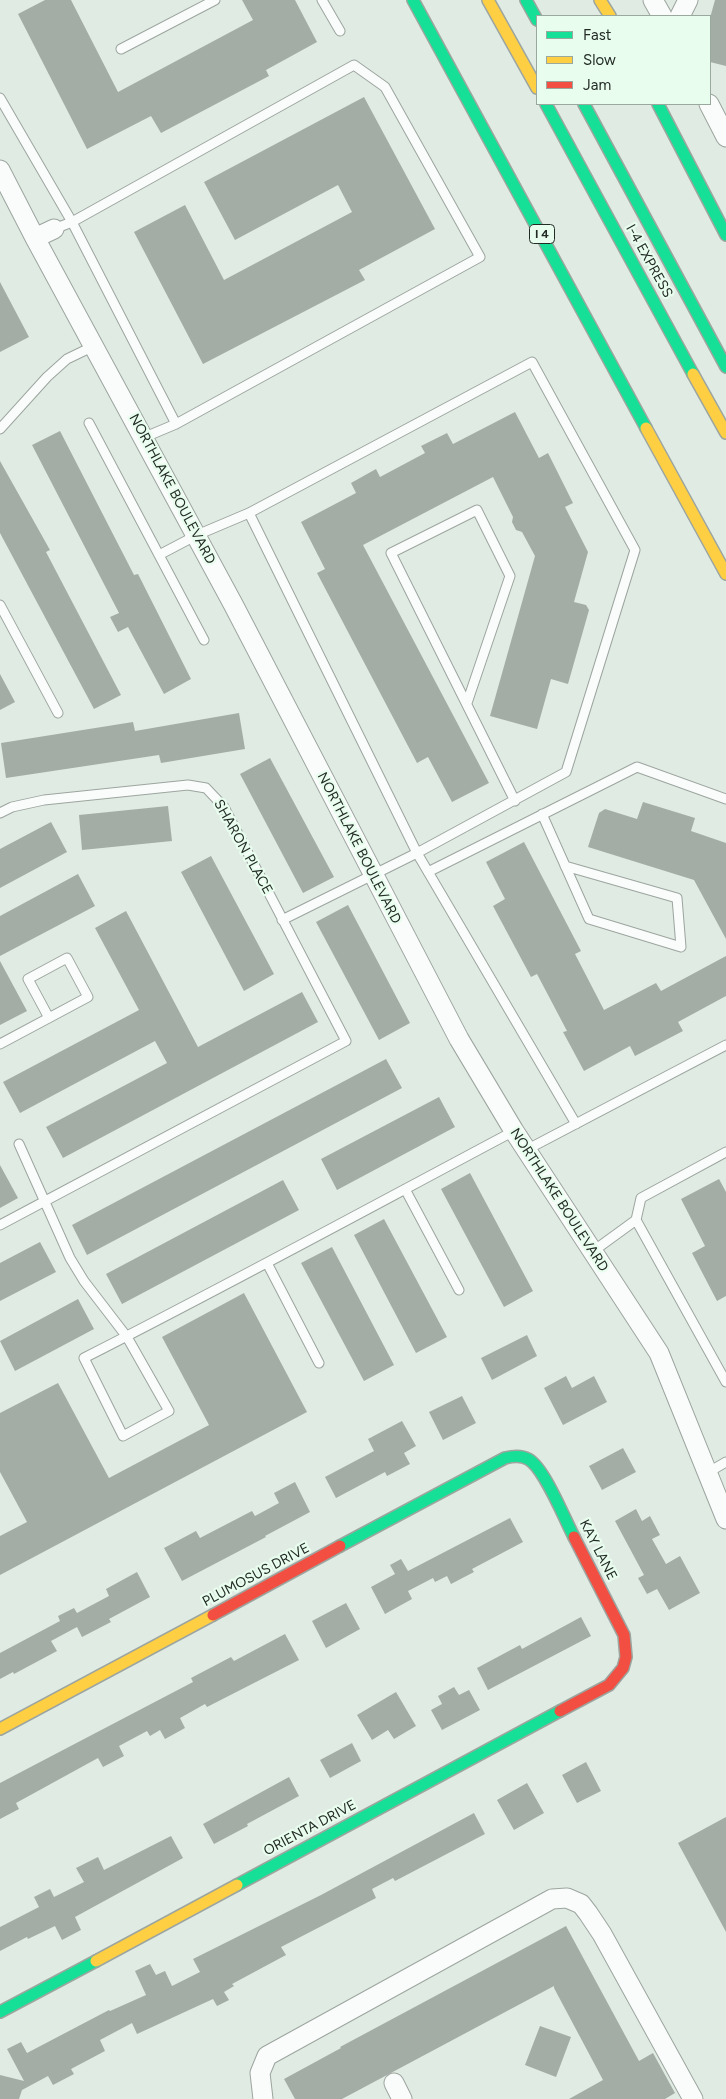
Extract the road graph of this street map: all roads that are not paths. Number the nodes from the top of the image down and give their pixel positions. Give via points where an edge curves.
1 (215, 0) edge
2 (322, 0) edge
3 (414, 0) edge
4 (488, 0) edge
5 (526, 0) edge
6 (600, 0) edge
7 (653, 0) edge
8 (688, 0) edge
9 (609, 15) edge
10 (661, 15) edge
11 (680, 15) edge
12 (536, 18) edge
13 (340, 31) dead end
14 (121, 49) dead end
15 (536, 86) edge
16 (0, 98) edge
17 (547, 105) edge
18 (585, 105) edge
19 (659, 105) edge
20 (710, 105) edge
21 (726, 137) edge
22 (0, 170) edge
23 (72, 222) junction
24 (54, 229) joint
25 (726, 235) edge
26 (35, 238) junction
27 (94, 346) junction
28 (726, 367) edge
29 (89, 423) dead end
30 (1, 424) edge
31 (176, 424) junction
32 (726, 433) edge
33 (144, 437) junction
34 (249, 513) junction
35 (197, 535) junction
36 (159, 555) junction
37 (726, 574) edge
38 (0, 605) edge
39 (204, 640) dead end
40 (467, 703) junction
41 (58, 713) dead end
42 (726, 799) edge
43 (515, 801) junction
44 (0, 813) edge
45 (542, 814) junction
46 (417, 853) junction
47 (565, 866) junction
48 (428, 872) junction
49 (372, 874) junction
50 (282, 920) junction
51 (49, 1018) junction
52 (0, 1044) edge
53 (726, 1045) edge
54 (576, 1124) junction
55 (514, 1131) junction
56 (19, 1144) dead end
57 (526, 1150) junction
58 (725, 1156) edge
59 (405, 1189) junction
60 (45, 1202) junction
61 (636, 1220) junction
62 (0, 1225) edge
63 (592, 1252) junction
64 (267, 1263) junction
65 (459, 1290) dead end
66 (127, 1337) junction
67 (319, 1363) dead end
68 (726, 1382) edge
69 (528, 1457) joint
70 (726, 1462) edge
71 (707, 1473) junction
72 (726, 1519) edge
73 (626, 1662) joint
74 (0, 1729) edge
75 (0, 2012) edge
76 (262, 2099) edge
77 (693, 2099) edge

1 - 14 lane
2 - 13 lane
3 - 37 main road, I 4
4 - 15 main road
5 - 12 main road
6 - 9 main road
7 - 10 street
8 - 11 street
16 - 23 lane
17 - 32 main road, I-4 EXPRESS
18 - 28 main road, I-4 EXPRESS
19 - 25 main road
20 - 21 street
22 - 26 street, NORTHLAKE BOULEVARD
23 - 24 lane
23 - 31 lane
23 - 31 lane via 354,66 385,87 480,257
24 - 26 street
26 - 27 street, NORTHLAKE BOULEVARD
27 - 30 lane via 67,359
27 - 33 street, NORTHLAKE BOULEVARD
29 - 36 lane
31 - 33 lane
33 - 35 street, NORTHLAKE BOULEVARD
34 - 35 lane
34 - 43 lane via 532,362 635,550 566,772
34 - 46 lane
35 - 36 lane
35 - 49 street, NORTHLAKE BOULEVARD
36 - 39 lane
38 - 41 lane
40 - 40 lane via 391,553 477,510 510,576
40 - 43 lane
42 - 45 lane via 637,767
43 - 46 lane
44 - 50 lane, SHARON PLACE via 44,800 188,785 206,788 224,807
45 - 47 lane
45 - 48 lane
46 - 48 lane
46 - 49 lane
47 - 47 lane via 589,919 681,947 677,898
48 - 54 lane
49 - 50 lane
49 - 55 street, NORTHLAKE BOULEVARD via 459,1039
50 - 60 lane, SHARON PLACE via 346,1041
51 - 51 lane via 88,997 66,958 28,979
51 - 52 lane
53 - 54 lane
54 - 57 lane
55 - 57 street, NORTHLAKE BOULEVARD
55 - 59 lane
56 - 60 lane
57 - 63 street, NORTHLAKE BOULEVARD
58 - 61 lane via 641,1198
59 - 64 lane
59 - 65 lane
60 - 62 lane
60 - 66 lane via 70,1258
61 - 63 lane
61 - 68 lane
63 - 71 street, NORTHLAKE BOULEVARD via 658,1353
64 - 66 lane
64 - 67 lane
66 - 66 lane via 169,1411 123,1436 84,1358
69 - 73 main road, KAY LANE via 540,1470 624,1635
69 - 74 main road, PLUMOSUS DRIVE via 505,1458
70 - 71 lane
71 - 72 street, NORTHLAKE BOULEVARD
73 - 75 main road, ORIENTA DRIVE via 622,1674 609,1685
76 - 77 street via 260,2073 267,2056 552,1898 567,1898 581,1904 602,1934

